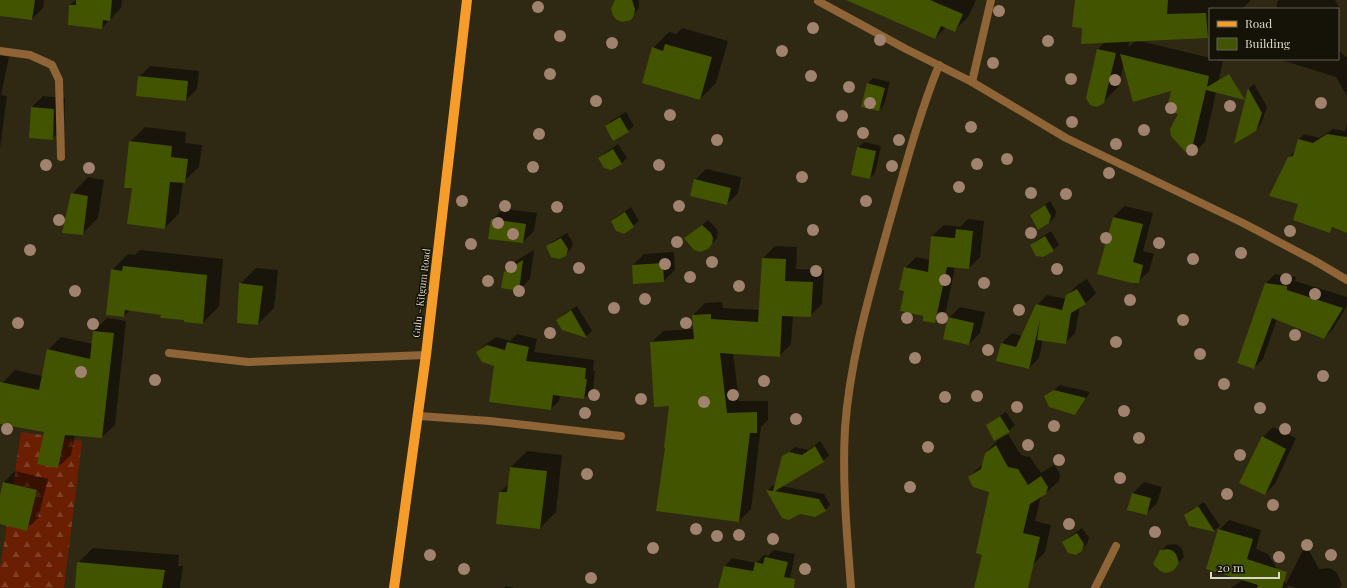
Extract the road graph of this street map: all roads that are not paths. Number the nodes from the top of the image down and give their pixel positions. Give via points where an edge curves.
1 (467, 0) edge
2 (817, 0) edge
3 (991, 0) edge
4 (0, 51) edge
5 (939, 65) junction
6 (972, 82) junction
7 (61, 157) dead end
8 (1347, 280) edge
9 (169, 353) dead end
10 (426, 355) junction
11 (419, 416) junction
12 (621, 436) dead end
13 (1116, 546) dead end
14 (394, 588) edge
15 (851, 588) edge
16 (1095, 588) edge

1 - 10 main road, Gulu - Kitgum Road
2 - 5 street
3 - 6 street
4 - 7 street via 30,54 52,65 59,80
5 - 6 street
5 - 15 street via 925,100 891,218 866,308 851,379 845,428 844,484
6 - 8 street via 1066,138 1243,223
9 - 10 street via 248,362
10 - 11 main road, Gulu - Kitgum Road
11 - 12 street via 490,421
11 - 14 main road, Gulu - Kitgum Road
13 - 16 street

